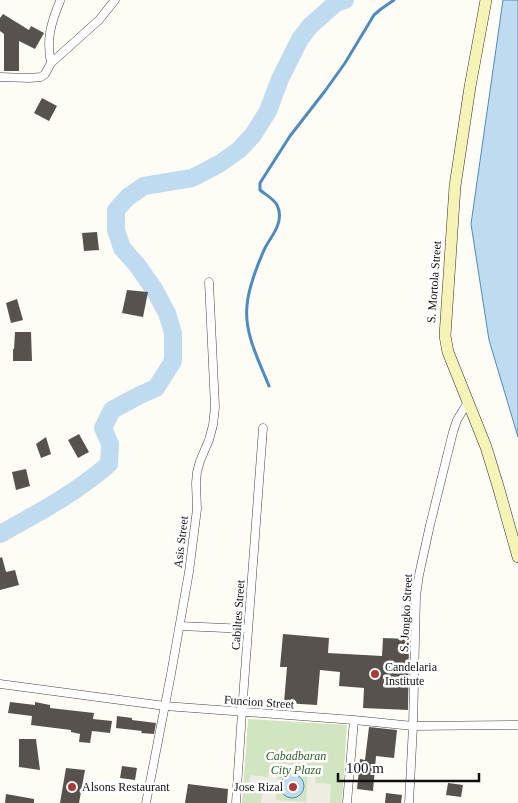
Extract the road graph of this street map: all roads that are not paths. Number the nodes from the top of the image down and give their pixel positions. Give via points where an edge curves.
1 (116, 0) edge
2 (486, 0) edge
3 (60, 1) edge
4 (51, 63) junction
5 (0, 77) edge
6 (209, 282) dead end
7 (468, 402) junction
8 (263, 428) dead end
9 (518, 557) edge
10 (180, 626) junction
11 (248, 629) junction
12 (0, 684) edge
13 (165, 706) junction
14 (242, 712) junction
15 (354, 720) junction
16 (518, 725) edge
17 (413, 726) junction
18 (146, 803) edge
19 (236, 803) edge
20 (347, 803) edge
21 (409, 803) edge

1 - 4 street via 99,20
2 - 7 street, S. Mortola Street via 455,186 445,321 448,352
3 - 4 street via 49,34
4 - 5 street via 41,77
6 - 10 street, Asis Street via 215,407 209,440 197,472 197,509
7 - 9 street, S. Mortola Street via 488,455
7 - 17 street, S. Jongko Street via 453,432 419,575
8 - 11 street, Cabiltes Street
10 - 11 street
10 - 13 street, Asis Street
11 - 14 street, Cabiltes Street
12 - 13 street, Funcion Street
13 - 14 street, Funcion Street
13 - 18 street, Asis Street
14 - 15 street, Funcion Street
14 - 19 street, Cabiltes Street
15 - 17 street, Funcion Street
15 - 20 street
16 - 17 street, Funcion Street
17 - 21 street, S. Jongko Street

